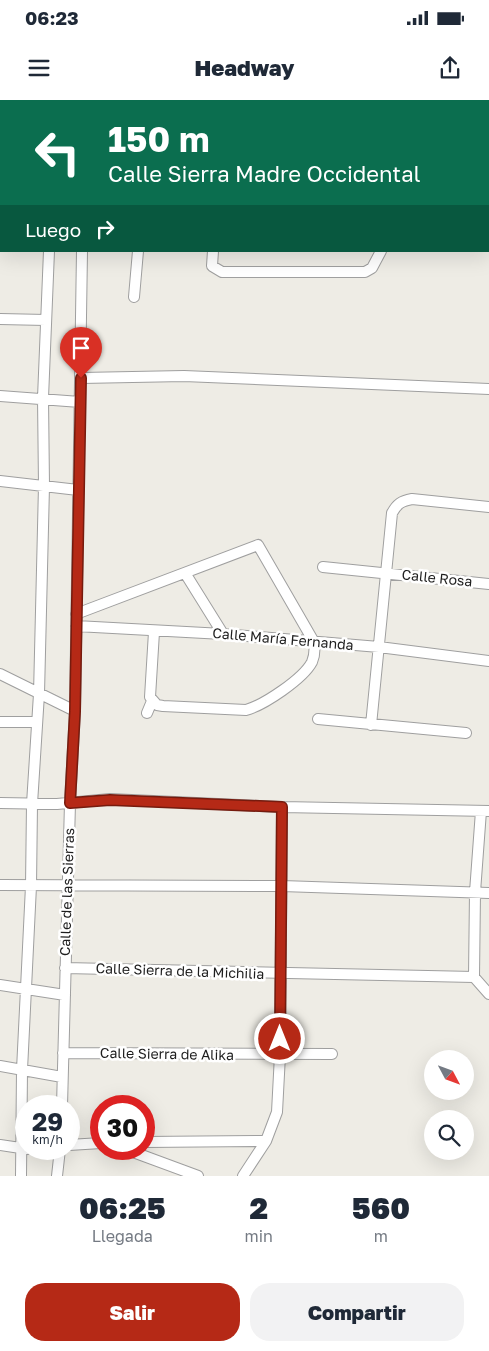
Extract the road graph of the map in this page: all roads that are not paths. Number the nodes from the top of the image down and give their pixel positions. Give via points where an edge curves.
1 (49, 252) edge
2 (82, 252) edge
3 (138, 252) edge
4 (213, 252) edge
5 (380, 252) edge
6 (134, 297) dead end
7 (0, 319) edge
8 (46, 320) junction
9 (81, 378) junction
10 (489, 389) edge
11 (0, 396) edge
12 (42, 398) junction
13 (80, 402) junction
14 (0, 481) edge
15 (44, 486) junction
16 (78, 490) junction
17 (489, 508) edge
18 (253, 535) dead end
19 (258, 544) junction
20 (324, 567) dead end
21 (185, 573) junction
22 (385, 573) junction
23 (489, 584) edge
24 (76, 614) junction
25 (76, 626) junction
26 (154, 632) junction
27 (223, 634) junction
28 (314, 642) junction
29 (379, 647) junction
30 (489, 660) edge
31 (0, 674) edge
32 (39, 694) junction
33 (152, 701) junction
34 (75, 711) junction
35 (147, 713) dead end
36 (318, 719) dead end
37 (0, 722) edge
38 (37, 722) junction
39 (370, 725) junction
40 (466, 733) dead end
41 (0, 803) edge
42 (70, 803) junction
43 (32, 804) junction
44 (282, 807) junction
45 (485, 811) edge
46 (0, 885) edge
47 (31, 886) junction
48 (67, 886) junction
49 (282, 886) junction
50 (475, 892) junction
51 (489, 893) edge
52 (65, 968) junction
53 (281, 973) junction
54 (474, 978) junction
55 (0, 985) edge
56 (27, 989) junction
57 (489, 994) edge
58 (65, 995) junction
59 (63, 1053) junction
60 (332, 1054) dead end
61 (280, 1055) junction
62 (0, 1066) edge
63 (22, 1070) junction
64 (62, 1077) junction
65 (23, 1095) edge
66 (62, 1095) edge
67 (266, 1141) junction
68 (155, 1142) edge
69 (0, 1145) edge
70 (15, 1148) edge
71 (23, 1160) edge
72 (59, 1160) edge
73 (155, 1160) edge
74 (21, 1176) edge
75 (58, 1176) edge
76 (198, 1176) edge
77 (243, 1176) edge

1 - 8 street
2 - 9 street, Calle de las Sierras
3 - 6 street
4 - 5 street via 212,266 222,272 365,272 372,268
7 - 8 street
8 - 12 street
9 - 10 street via 184,376
9 - 13 street, Calle de las Sierras
11 - 12 street
12 - 13 street
12 - 15 street
13 - 16 street, Calle de las Sierras
14 - 15 street
15 - 16 street
15 - 32 street
16 - 24 street, Calle de las Sierras
17 - 22 street via 412,499 396,505 392,513
18 - 19 street
19 - 21 street
19 - 28 street
20 - 22 street, Calle Rosa
21 - 24 street
21 - 27 street
22 - 23 street, Calle Rosa
22 - 29 street
24 - 25 street, Calle de las Sierras
25 - 26 street, Calle María Fernanda
25 - 34 street, Calle de las Sierras
26 - 27 street, Calle María Fernanda
26 - 33 street
27 - 28 street, Calle María Fernanda
28 - 29 street, Calle María Fernanda
28 - 33 street via 315,652 306,670 258,707 246,710 163,706
29 - 30 street, Calle María Fernanda
29 - 39 street
31 - 32 street
32 - 34 street
32 - 38 street
33 - 35 street
34 - 42 street, Calle de las Sierras
36 - 39 street
37 - 38 street
38 - 43 street
39 - 40 street
41 - 43 street
42 - 43 street
42 - 44 street via 110,800
42 - 48 street, Calle de las Sierras
43 - 47 street
44 - 45 street
44 - 49 street
45 - 50 street
46 - 47 street
47 - 48 street
47 - 56 street
48 - 49 street
48 - 52 street, Calle de las Sierras
49 - 50 street
49 - 53 street
50 - 51 street
50 - 54 street
52 - 53 street, Calle Sierra de la Michilia
52 - 58 street, Calle de las Sierras
53 - 54 street, Calle Sierra de la Michilia
53 - 61 street
54 - 57 street
55 - 56 street
56 - 58 street
56 - 63 street
58 - 59 street, Calle de las Sierras
59 - 61 street, Calle Sierra de Alika
59 - 64 street, Calle de las Sierras
60 - 61 street, Calle Sierra de Alika
61 - 67 street via 277,1112
62 - 63 street
63 - 64 street
63 - 65 street
64 - 66 street, Calle de las Sierras
67 - 68 street
67 - 77 street
69 - 70 street
71 - 74 street
72 - 75 street
73 - 76 street

